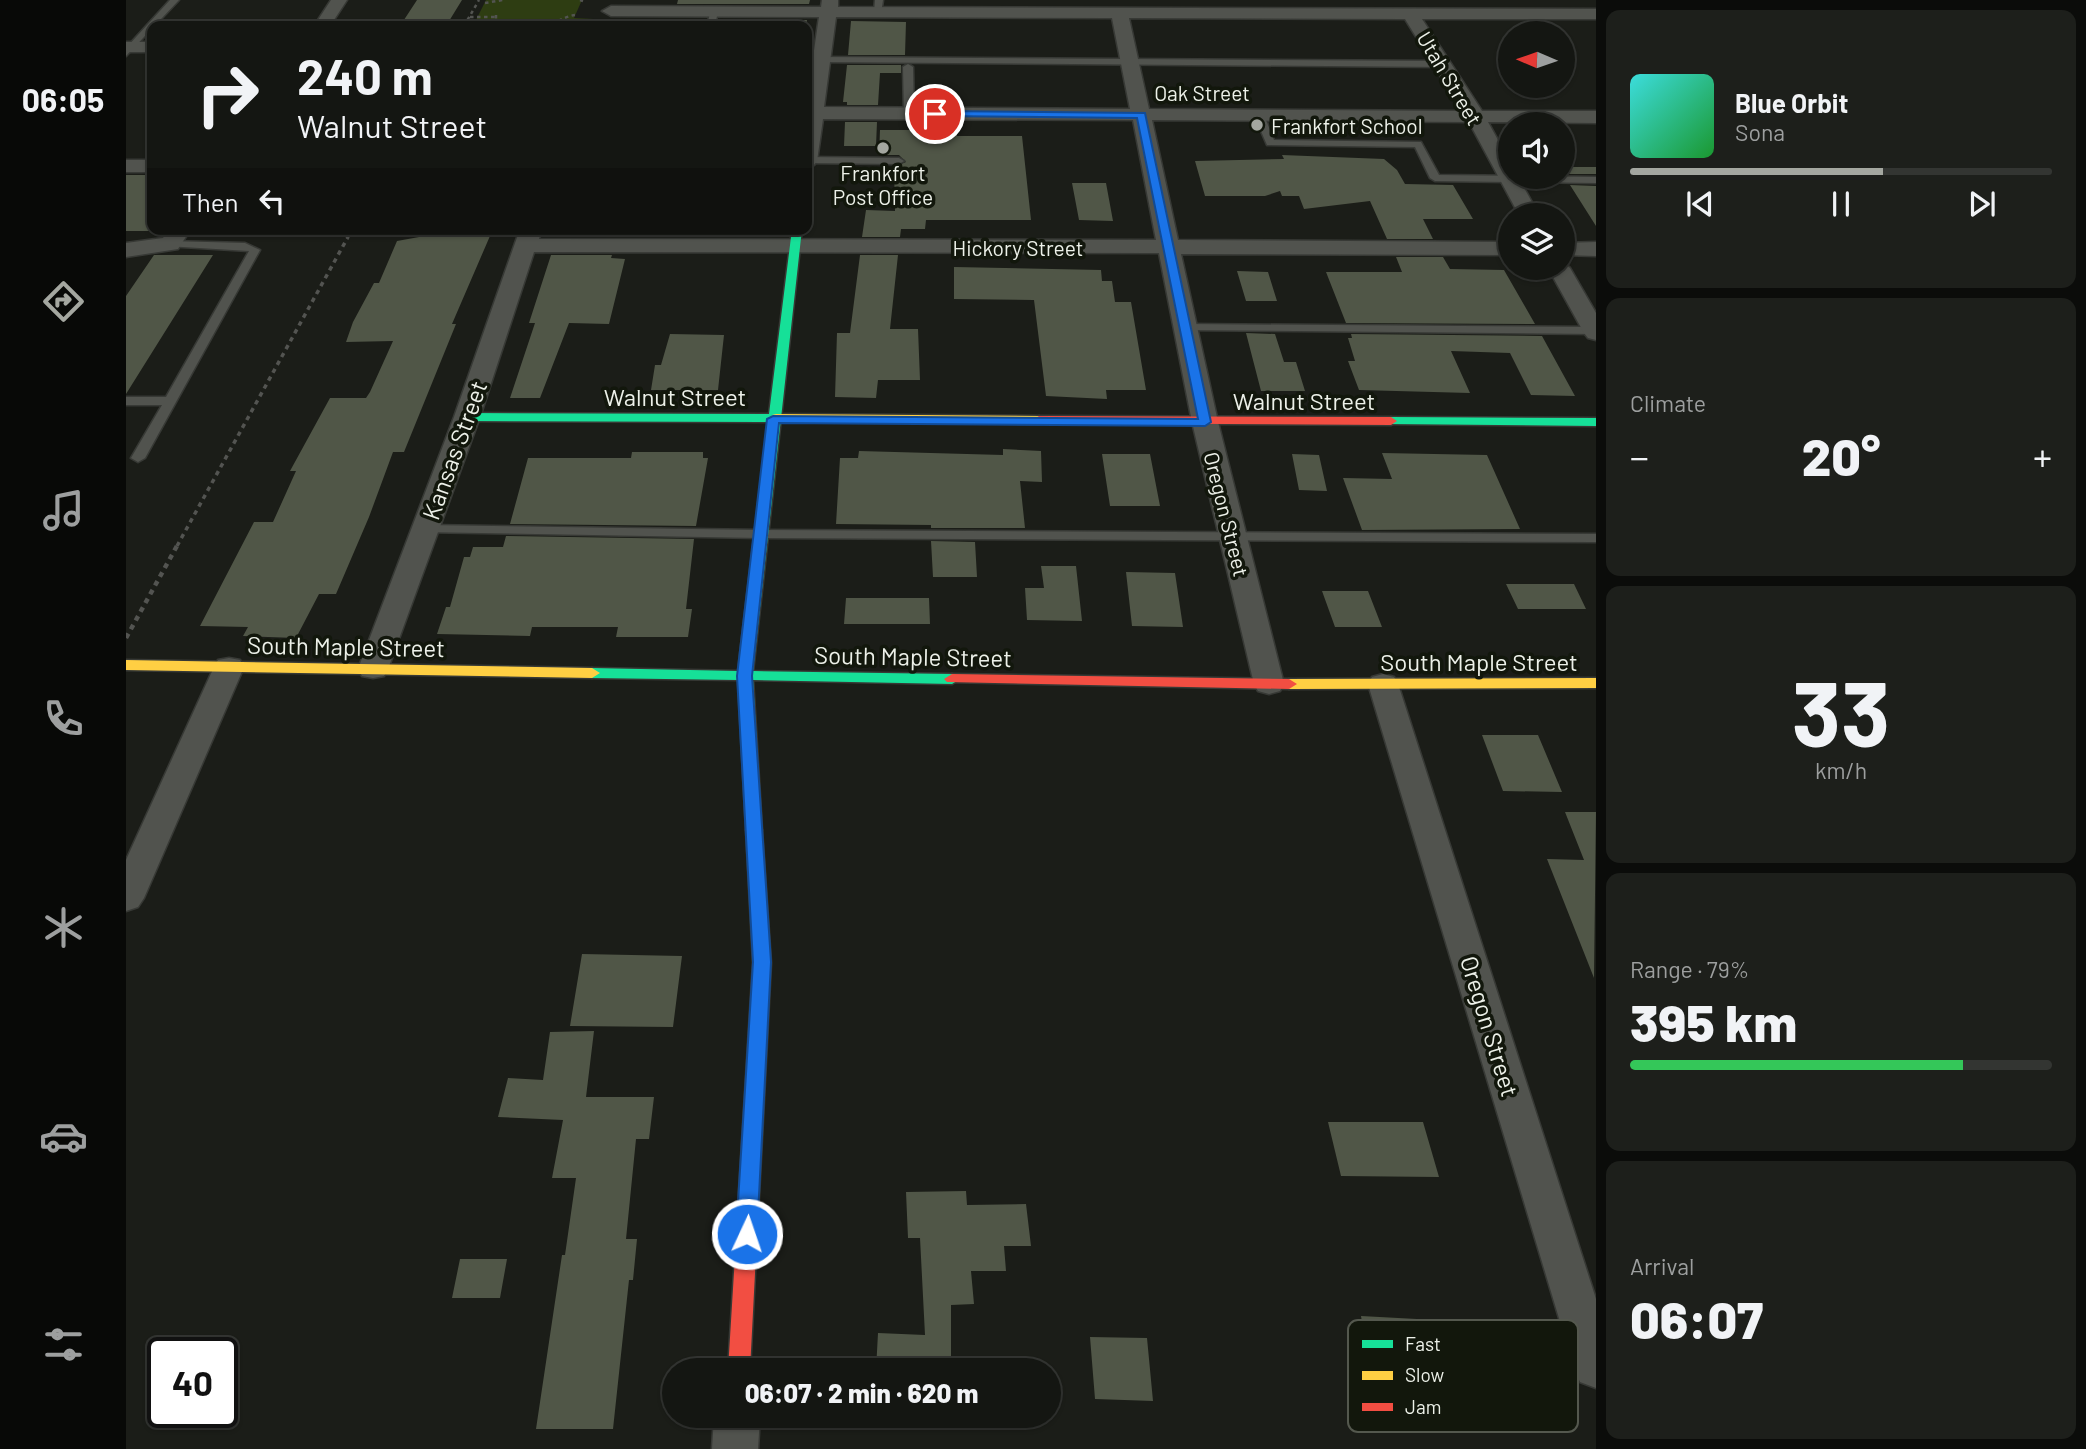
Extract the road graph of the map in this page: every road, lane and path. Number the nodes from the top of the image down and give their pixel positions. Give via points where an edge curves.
1 (174, 0) edge
2 (339, 0) edge
3 (479, 0) edge
4 (503, 0) edge
5 (485, 3) dead end
6 (830, 6) edge
7 (879, 6) edge
8 (1331, 7) edge
9 (611, 12) edge
10 (1120, 14) junction
11 (1411, 14) junction
12 (1596, 14) edge
13 (575, 15) dead end
14 (470, 17) junction
15 (713, 19) edge
16 (154, 21) edge
17 (325, 21) edge
18 (467, 21) edge
19 (496, 21) edge
20 (555, 21) edge
21 (147, 29) edge
22 (147, 47) edge
23 (128, 49) edge
24 (819, 57) junction
25 (1130, 61) junction
26 (1443, 64) junction
27 (908, 67) dead end
28 (812, 101) edge
29 (812, 113) edge
30 (909, 114) junction
31 (1142, 115) junction
32 (1259, 116) junction
33 (1475, 117) junction
34 (1596, 117) edge
35 (1498, 158) edge
36 (812, 160) edge
37 (900, 161) dead end
38 (126, 166) edge
39 (147, 166) edge
40 (1498, 179) edge
41 (1575, 180) edge
42 (1596, 180) edge
43 (350, 235) edge
44 (175, 237) edge
45 (528, 237) edge
46 (796, 238) edge
47 (1170, 247) junction
48 (1498, 248) edge
49 (1575, 249) edge
50 (1596, 249) edge
51 (126, 250) edge
52 (1566, 280) edge
53 (1186, 328) junction
54 (1595, 332) edge
55 (126, 401) edge
56 (169, 401) junction
57 (467, 417) junction
58 (773, 419) junction
59 (1205, 422) junction
60 (1596, 422) edge
61 (138, 458) dead end
62 (425, 529) junction
63 (760, 534) junction
64 (1233, 537) junction
65 (1596, 538) edge
66 (126, 638) edge
67 (126, 664) edge
68 (229, 667) junction
69 (373, 669) junction
70 (744, 676) junction
71 (1596, 683) edge
72 (1269, 684) junction
73 (1383, 684) junction
74 (126, 898) edge
75 (740, 1358) edge
76 (1596, 1367) edge
77 (736, 1428) edge
78 (735, 1449) edge

1 - 16 lane
2 - 17 street
3 - 14 path
4 - 5 path
6 - 7 street
6 - 15 street
6 - 24 street
7 - 10 street
8 - 10 street
8 - 11 street
9 - 15 street
10 - 25 street, Oregon Street
11 - 12 street
11 - 26 street, Utah Street
13 - 20 path
14 - 18 path
14 - 19 path via 497,16
21 - 23 lane
22 - 23 street
24 - 25 lane
24 - 28 street
25 - 26 lane
25 - 31 street, Oregon Street
26 - 33 street, Utah Street
27 - 30 lane
29 - 30 street, Oak Street
30 - 31 street, Oak Street
31 - 32 street, Oak Street
31 - 47 street, Oregon Street
32 - 33 street, Oak Street
32 - 40 lane via 1270,143 1418,144 1435,178
33 - 34 street, Oak Street
33 - 35 street, Utah Street
36 - 37 lane
38 - 39 street
41 - 42 lane
43 - 66 path
44 - 51 street
44 - 56 lane via 255,250
45 - 46 street, Hickory Street
45 - 57 street, Kansas Street
46 - 47 street, Hickory Street
46 - 58 street
47 - 48 street, Hickory Street
47 - 53 street, Oregon Street
49 - 50 street
52 - 54 street
53 - 54 lane
53 - 59 street, Oregon Street
55 - 56 lane
56 - 61 lane
57 - 58 street, Walnut Street
57 - 62 street, Kansas Street
58 - 59 street, Walnut Street
58 - 63 street
59 - 60 street, Walnut Street
59 - 64 street, Oregon Street
62 - 63 lane
62 - 69 street, Kansas Street
63 - 64 lane
63 - 70 street
64 - 65 lane
64 - 72 street, Oregon Street
67 - 68 street, South Maple Street
68 - 69 street, South Maple Street
68 - 74 street
69 - 70 street, South Maple Street
70 - 72 street, South Maple Street
70 - 75 street via 762,962
71 - 73 street, South Maple Street
72 - 73 street, South Maple Street
73 - 76 street, Oregon Street
77 - 78 street

